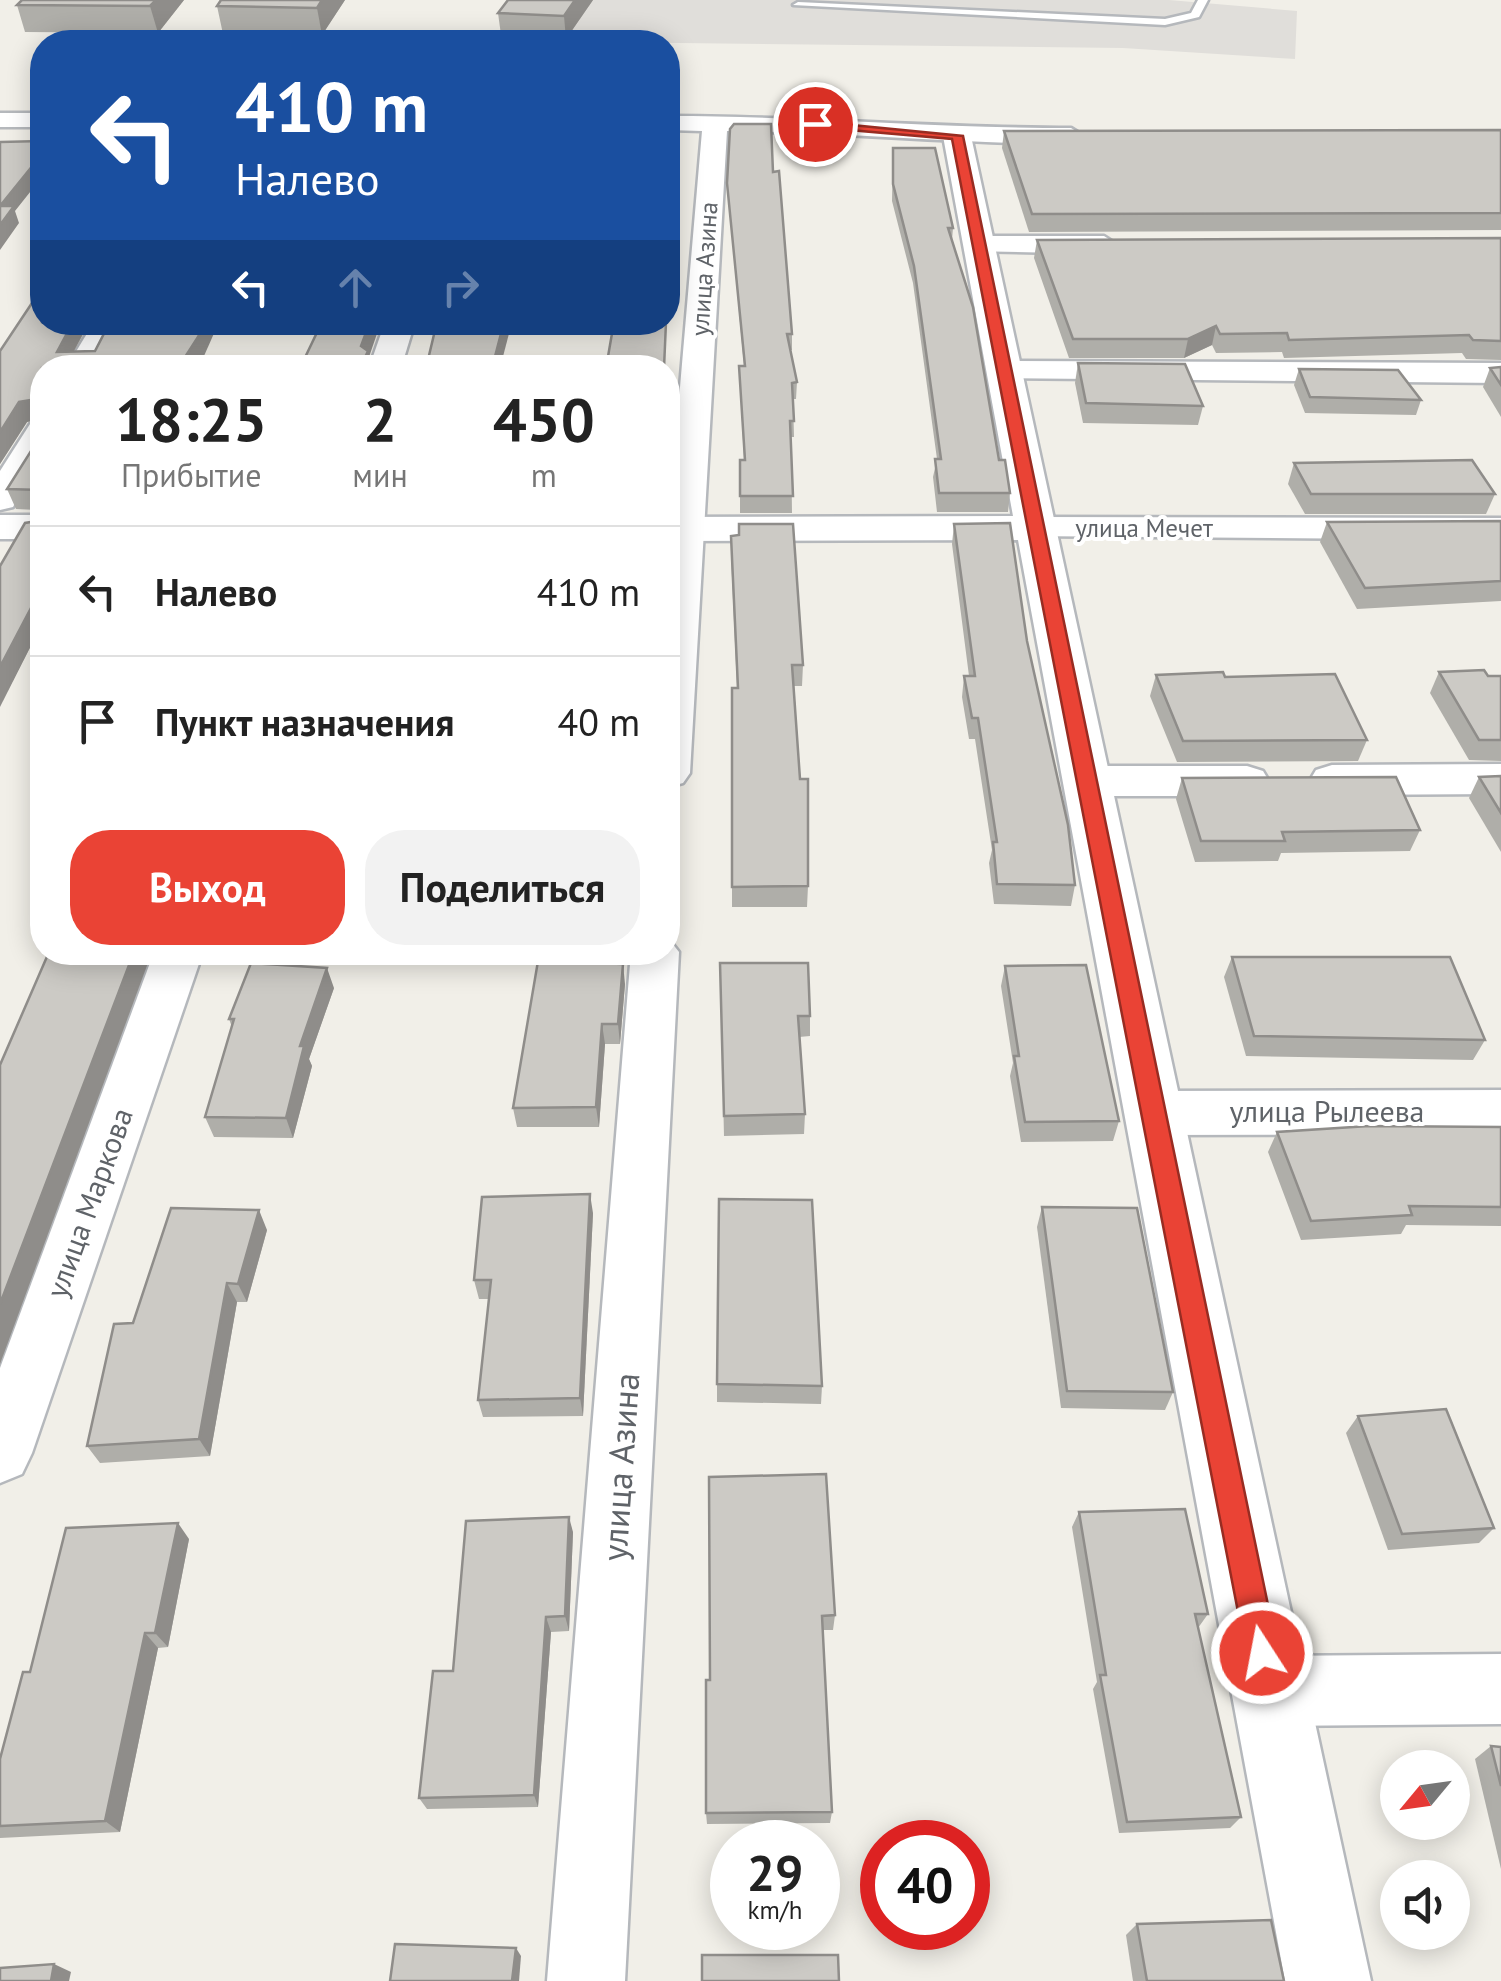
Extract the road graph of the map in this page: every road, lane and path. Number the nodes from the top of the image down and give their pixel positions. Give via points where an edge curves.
1 (1203, 0) edge
2 (798, 5) dead end
3 (30, 120) edge
4 (0, 121) edge
5 (680, 123) edge
6 (715, 123) junction
7 (957, 136) junction
8 (1093, 136) edge
9 (980, 245) junction
10 (1134, 245) edge
11 (1005, 371) junction
12 (1501, 373) edge
13 (30, 450) edge
14 (680, 487) edge
15 (0, 499) edge
16 (0, 527) edge
17 (30, 527) edge
18 (1036, 528) junction
19 (680, 529) edge
20 (1501, 529) edge
21 (1501, 779) edge
22 (1087, 782) junction
23 (174, 965) edge
24 (655, 965) edge
25 (1153, 1112) junction
26 (1501, 1112) edge
27 (0, 1453) edge
28 (1501, 1688) edge
29 (1270, 1691) junction
30 (586, 1981) edge
31 (1328, 1981) edge

1 - 2 lane via 1194,15 1165,22
3 - 4 street
5 - 6 street
6 - 7 street
6 - 14 street, улица Азина
7 - 8 street
7 - 9 street
9 - 10 street
9 - 11 street
11 - 12 street
11 - 18 street
13 - 15 street
16 - 17 street
18 - 19 street, улица Мечет
18 - 20 street, улица Мечет
18 - 22 street
21 - 22 street
22 - 25 street
23 - 27 street, улица Маркова
24 - 30 street, улица Азина
25 - 26 street, улица Рылеева
25 - 29 street
28 - 29 street
29 - 31 street

